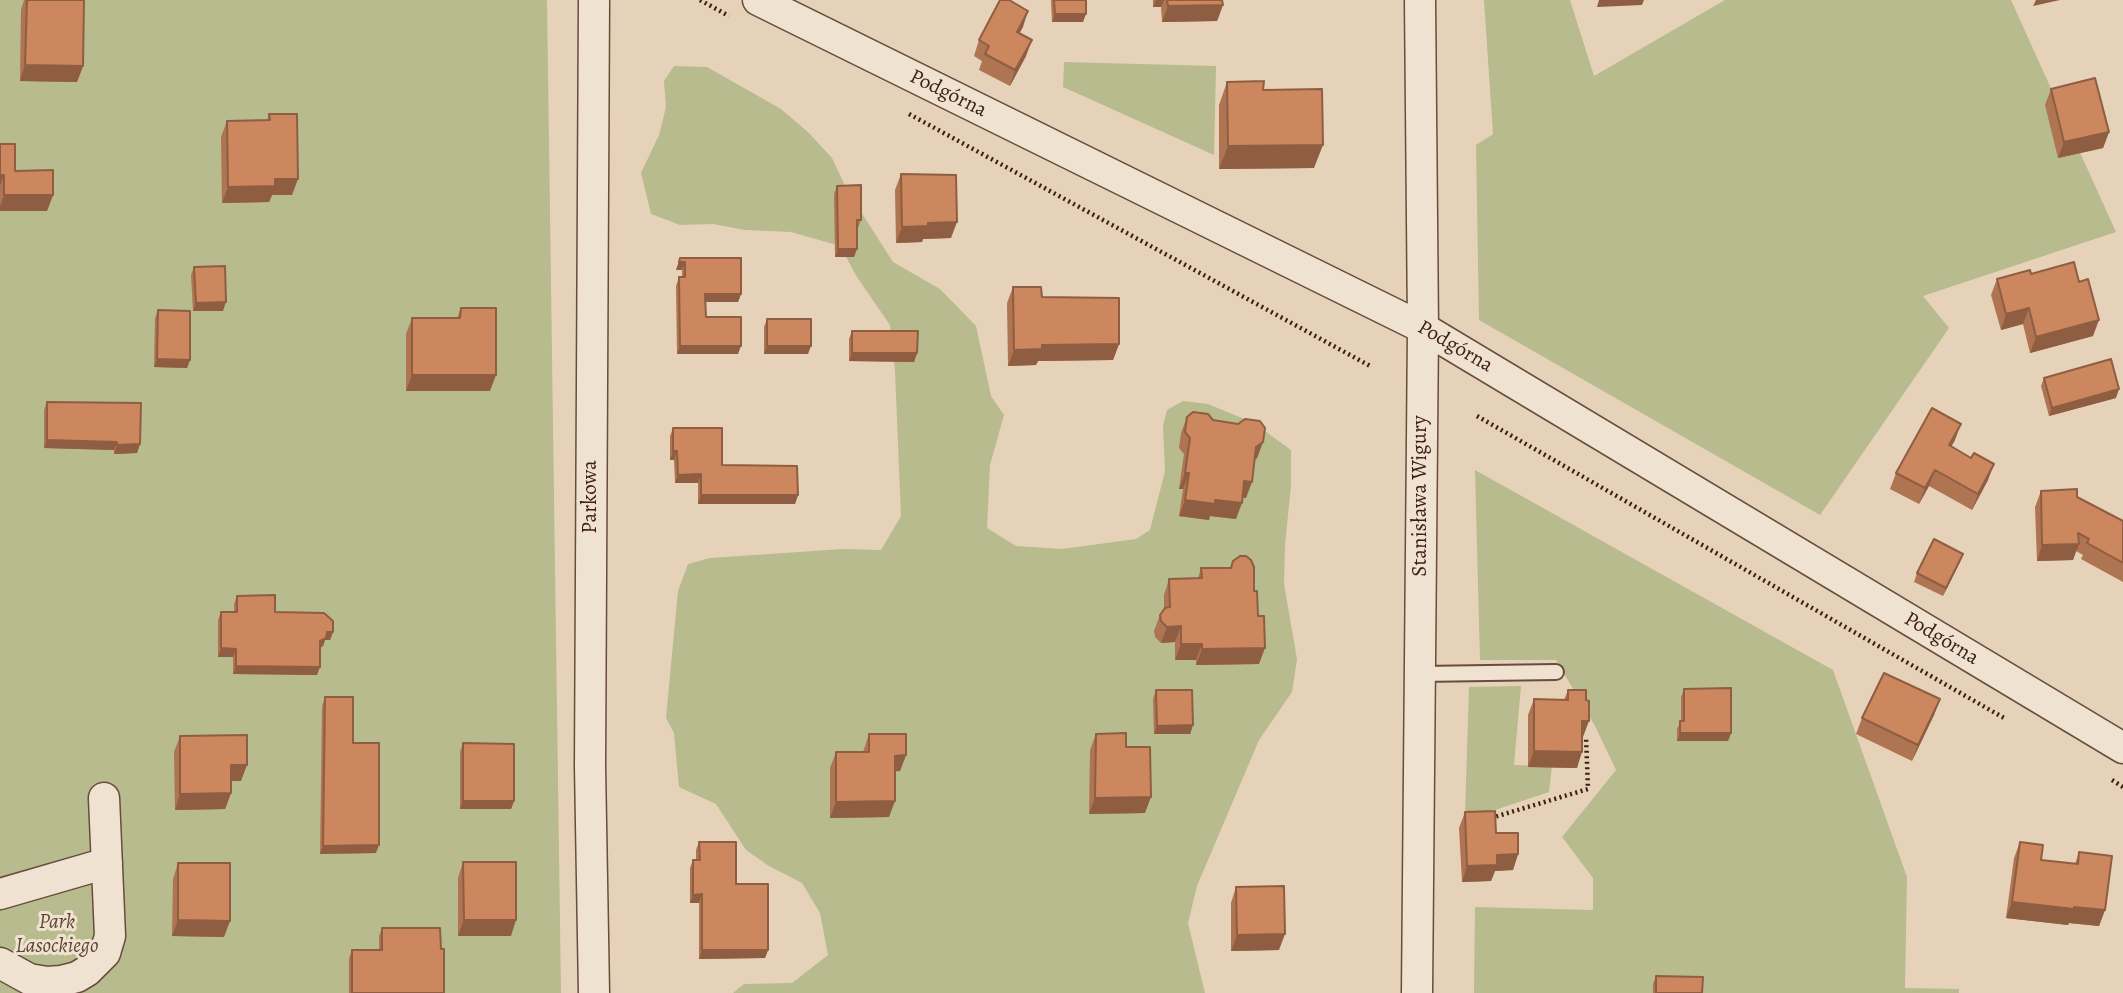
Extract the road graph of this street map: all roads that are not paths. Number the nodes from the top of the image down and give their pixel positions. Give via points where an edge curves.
1 (594, 0) edge
2 (1420, 0) edge
3 (747, 10) edge
4 (1423, 328) junction
5 (1556, 672) dead end
6 (1420, 674) junction
7 (2123, 748) edge
8 (104, 798) dead end
9 (107, 863) junction
10 (0, 894) edge
11 (0, 963) edge
12 (593, 993) edge
13 (1417, 993) edge

1 - 12 street, Parkowa
2 - 4 street, Stanisława Wigury
3 - 4 street, Podgórna
4 - 6 street, Stanisława Wigury
4 - 7 street, Podgórna
5 - 6 lane
6 - 13 street, Stanisława Wigury
8 - 9 street
9 - 10 street
9 - 11 street via 110,936 101,960 77,977 47,982 29,979

